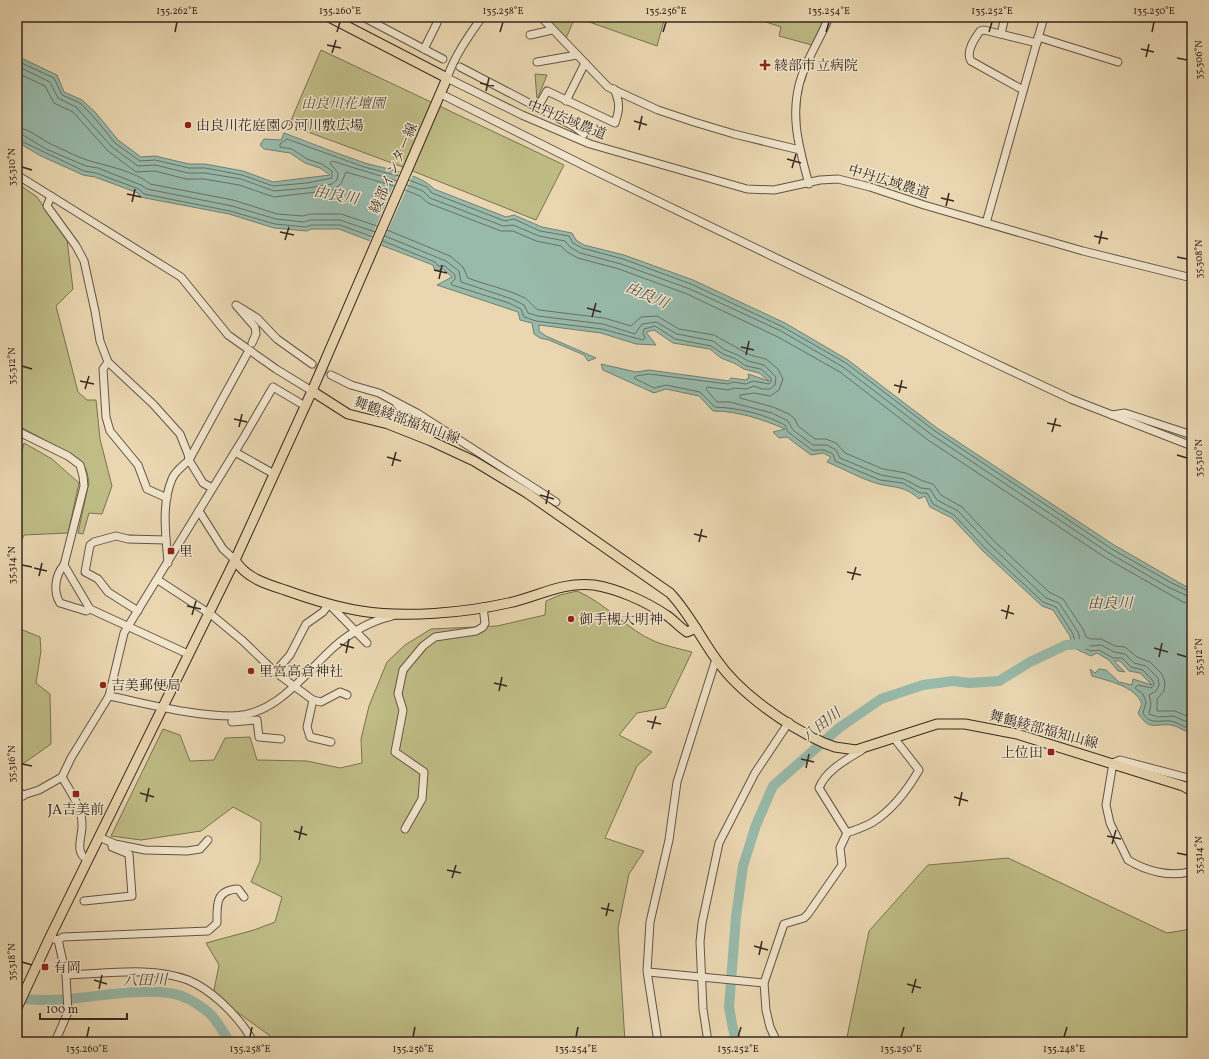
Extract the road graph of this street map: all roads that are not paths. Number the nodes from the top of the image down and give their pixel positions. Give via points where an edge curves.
1 (305, 17) edge
2 (309, 17) edge
3 (329, 17) edge
4 (363, 17) edge
5 (435, 17) edge
6 (482, 17) edge
7 (541, 17) edge
8 (829, 17) edge
9 (1005, 17) edge
10 (1044, 17) edge
11 (1069, 17) edge
12 (1077, 17) edge
13 (552, 30) junction
14 (1001, 34) junction
15 (530, 35) dead end
16 (1038, 40) junction
17 (424, 49) junction
18 (578, 56) junction
19 (443, 59) dead end
20 (537, 62) dead end
21 (1118, 62) dead end
22 (584, 63) junction
23 (460, 67) dead end
24 (447, 78) junction
25 (614, 89) junction
26 (1023, 90) junction
27 (442, 98) junction
28 (566, 101) junction
29 (538, 107) junction
30 (584, 134) dead end
31 (800, 150) junction
32 (17, 175) edge
33 (809, 184) junction
34 (51, 196) junction
35 (986, 223) junction
36 (1192, 278) edge
37 (252, 343) dead end
38 (247, 354) dead end
39 (108, 362) junction
40 (312, 364) tunnel mouth
41 (331, 375) tunnel mouth
42 (312, 391) junction
43 (394, 401) junction
44 (300, 403) dead end
45 (1111, 415) junction
46 (17, 431) edge
47 (1192, 435) edge
48 (431, 440) junction
49 (1192, 446) edge
50 (234, 452) junction
51 (189, 460) junction
52 (274, 474) junction
53 (212, 488) junction
54 (167, 498) junction
55 (556, 502) dead end
56 (199, 512) junction
57 (166, 540) junction
58 (235, 560) junction
59 (168, 563) junction
60 (64, 565) junction
61 (158, 580) junction
62 (329, 604) junction
63 (483, 607) junction
64 (90, 609) junction
65 (138, 610) junction
66 (208, 613) junction
67 (397, 615) junction
68 (129, 626) junction
69 (696, 628) junction
70 (356, 632) junction
71 (367, 643) dead end
72 (188, 654) junction
73 (716, 659) junction
74 (275, 672) junction
75 (295, 686) junction
76 (347, 695) dead end
77 (109, 696) junction
78 (314, 700) junction
79 (163, 706) junction
80 (234, 716) junction
81 (789, 722) junction
82 (894, 738) junction
83 (281, 739) dead end
84 (331, 742) dead end
85 (860, 749) junction
86 (1113, 763) junction
87 (62, 777) junction
88 (1192, 779) edge
89 (17, 789) edge
90 (1192, 791) edge
91 (20, 797) edge
92 (405, 829) dead end
93 (846, 833) junction
94 (99, 837) junction
95 (208, 840) dead end
96 (112, 842) junction
97 (88, 860) junction
98 (1192, 871) edge
99 (244, 897) dead end
100 (84, 901) dead end
101 (54, 938) junction
102 (648, 972) junction
103 (701, 976) junction
104 (66, 978) junction
105 (764, 983) junction
106 (17, 1008) edge
107 (55, 1042) edge
108 (253, 1042) edge
109 (658, 1042) edge
110 (708, 1042) edge
111 (777, 1042) edge

1 - 2 street
3 - 24 main road
4 - 17 street
5 - 17 street via 437,23
6 - 24 street via 463,43
7 - 13 street
8 - 31 street via 804,68 795,96
9 - 14 street
10 - 16 street
11 - 12 street
13 - 15 street
13 - 18 street
14 - 16 street
14 - 26 street via 980,30 971,45 969,59
16 - 21 street
16 - 26 street
17 - 19 street
18 - 20 street
18 - 22 street
22 - 25 street
22 - 28 street
23 - 29 street
24 - 27 main road, 綾部インター線
24 - 33 street, 中丹広域農道 via 522,115 603,149 747,189 774,190
25 - 28 street via 620,102 615,123
25 - 31 street via 658,110 694,122
26 - 35 street
27 - 42 main road, 綾部インター線
27 - 45 street via 1057,392
28 - 29 street via 547,91
29 - 30 street
31 - 33 street
32 - 34 street
33 - 35 street, 中丹広域農道 via 820,180 838,179
34 - 39 street via 46,206 84,261 100,341
34 - 42 street via 181,277 228,335
35 - 36 street, 中丹広域農道 via 1083,251
37 - 40 street via 256,334 255,327 236,305 257,318 277,339
38 - 51 street
39 - 51 street via 153,404 180,434
39 - 54 street via 103,369 106,417 110,431 138,465 148,489
41 - 43 street
42 - 48 main road, 舞鶴綾部福知山線 via 348,414 388,424
42 - 52 main road
43 - 48 street via 414,424 426,431
43 - 55 street via 475,449
44 - 50 street via 273,387
45 - 47 street via 1126,413
45 - 49 street
46 - 60 street via 68,456 80,465 84,486
48 - 69 main road, 舞鶴綾部福知山線 via 474,461 527,493 638,569 670,593 684,608
50 - 52 street
50 - 53 street
51 - 53 street via 203,482
51 - 54 street via 176,472
52 - 58 main road
53 - 56 street
54 - 57 street
56 - 58 street via 223,549
56 - 59 street
57 - 59 street
57 - 65 street via 128,539 116,536 90,545 85,572 98,579 108,592
58 - 62 main road via 249,576
58 - 66 main road
59 - 61 street
60 - 64 street
60 - 64 street via 60,569 55,591 60,603 86,611
61 - 65 street
61 - 66 street
62 - 67 main road via 359,611
62 - 70 street
62 - 74 street via 323,612 306,624 290,655
63 - 67 main road
63 - 69 main road via 509,603 567,586 593,585 646,603 668,616 687,632
63 - 92 street via 483,627 476,631 435,637 423,646 403,670 398,694 403,710 396,752 424,772 422,799
64 - 68 street
65 - 68 street
66 - 72 main road
66 - 74 street via 243,641
67 - 70 street via 376,620
68 - 72 street
68 - 77 street via 118,651
69 - 73 main road, 舞鶴綾部福知山線
70 - 71 street
70 - 75 street via 334,646
72 - 79 main road
73 - 81 main road, 舞鶴綾部福知山線 via 732,680 754,699
73 - 102 street via 677,782 669,840 650,922 647,945
74 - 75 street
75 - 78 street
75 - 80 street via 282,698 254,711
76 - 78 street via 340,692 321,702
77 - 79 street
77 - 87 street
78 - 84 street via 307,727 310,737
79 - 80 street
79 - 94 main road
80 - 83 street via 232,722 257,720 259,737
81 - 85 main road, 舞鶴綾部福知山線 via 824,744
81 - 103 street via 755,773 719,843 702,923
82 - 85 main road, 舞鶴綾部福知山線
82 - 86 main road, 舞鶴綾部福知山線 via 937,724 965,724 1017,734
82 - 93 street via 919,770 909,786 879,818
85 - 93 street via 839,764 819,788
86 - 88 street via 1120,760
86 - 90 main road, 舞鶴綾部福知山線
86 - 98 street via 1106,805 1110,823 1128,860 1147,870 1170,874
87 - 91 street
87 - 97 street via 77,807 82,824 79,849
89 - 91 street
93 - 105 street via 840,848 842,865 808,914 804,918 784,924
94 - 96 street
94 - 97 main road
95 - 96 street via 200,849 187,851 145,850
96 - 100 street via 112,847 129,854 132,896
97 - 101 main road
99 - 101 street via 238,889 223,892 219,897 217,923 208,931
101 - 104 street
101 - 106 main road via 30,979
102 - 103 street
102 - 109 street
103 - 105 street
103 - 110 street
104 - 107 street via 68,1012
104 - 108 street via 155,973 189,980 204,988 231,1010
105 - 111 street via 766,1010

